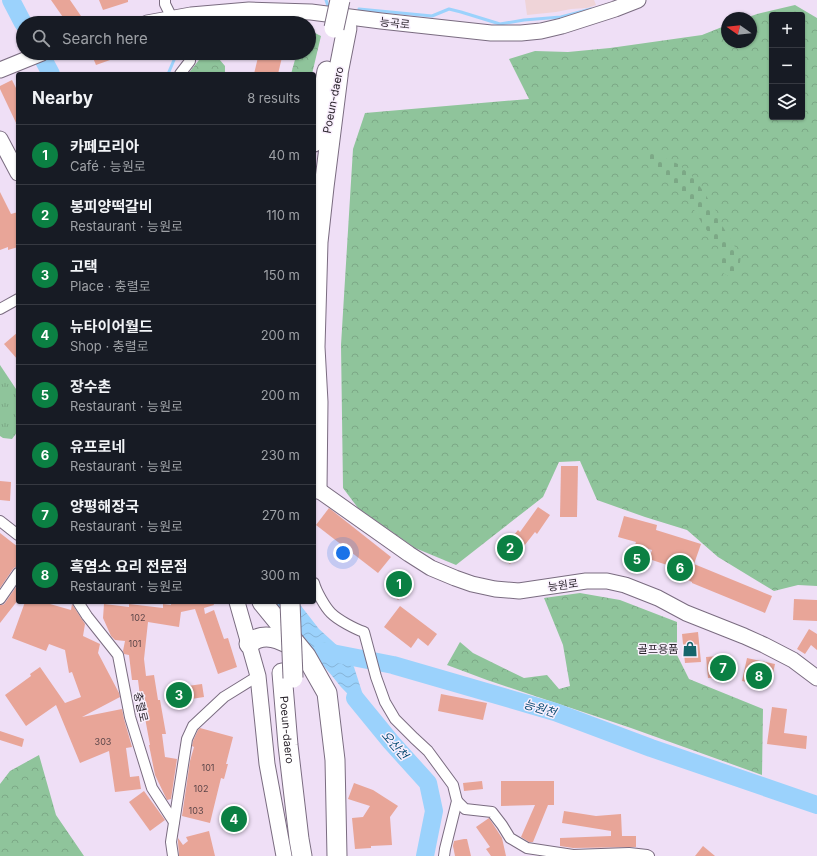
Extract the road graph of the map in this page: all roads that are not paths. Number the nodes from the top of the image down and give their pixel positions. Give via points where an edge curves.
1 (165, 0) edge
2 (334, 0) edge
3 (352, 0) edge
4 (638, 0) edge
5 (171, 16) edge
6 (210, 16) edge
7 (338, 18) edge
8 (331, 49) junction
9 (23, 60) edge
10 (190, 60) edge
11 (0, 70) edge
12 (182, 72) edge
13 (338, 76) junction
14 (316, 93) edge
15 (316, 131) edge
16 (0, 139) edge
17 (16, 169) edge
18 (316, 203) edge
19 (16, 300) edge
20 (0, 309) edge
21 (316, 347) edge
22 (316, 347) edge
23 (316, 464) edge
24 (316, 492) edge
25 (0, 520) edge
26 (16, 533) edge
27 (16, 576) edge
28 (316, 589) edge
29 (0, 599) edge
30 (79, 604) edge
31 (238, 604) edge
32 (264, 604) edge
33 (279, 604) edge
34 (290, 604) edge
35 (249, 644) junction
36 (302, 651) junction
37 (258, 676) junction
38 (288, 676) junction
39 (817, 678) edge
40 (457, 801) junction
41 (174, 822) junction
42 (173, 856) edge
43 (284, 856) edge
44 (302, 856) edge
45 (314, 856) edge
46 (337, 856) edge
47 (444, 856) edge
48 (649, 856) edge

1 - 5 street
2 - 7 street
3 - 7 highway
4 - 7 street, 능곡로 via 562,26 521,33 491,33
6 - 7 street, 능곡로 via 248,10 311,12
7 - 8 highway, Poeun-daero
7 - 13 highway, Poeun-daero
8 - 14 highway
8 - 15 highway, Poeun-daero
9 - 11 street
10 - 12 street
13 - 18 highway, Poeun-daero via 322,156
13 - 22 highway via 318,242
16 - 17 street
19 - 20 street
21 - 23 highway
24 - 39 street, 능원로 via 431,568 455,578 495,590 520,591 586,581 607,581 625,585 764,645 793,660
25 - 26 street
27 - 29 street
28 - 40 street via 331,614 364,633 385,702 395,719 428,751 453,786
30 - 41 street, 충렬로 via 118,655 130,717 152,788
31 - 35 street
32 - 36 highway
33 - 38 highway, Poeun-daero
34 - 38 highway, bridge
35 - 36 highway via 260,637 269,636
35 - 37 street
36 - 46 highway via 327,693 335,760
37 - 41 street via 224,697 193,726 187,739
37 - 43 street via 267,764
38 - 44 highway, Poeun-daero via 288,745
38 - 45 highway, Poeun-daero
40 - 47 street
40 - 48 street via 465,809 492,812 510,838 527,848 573,855 629,853
41 - 42 street via 171,842

